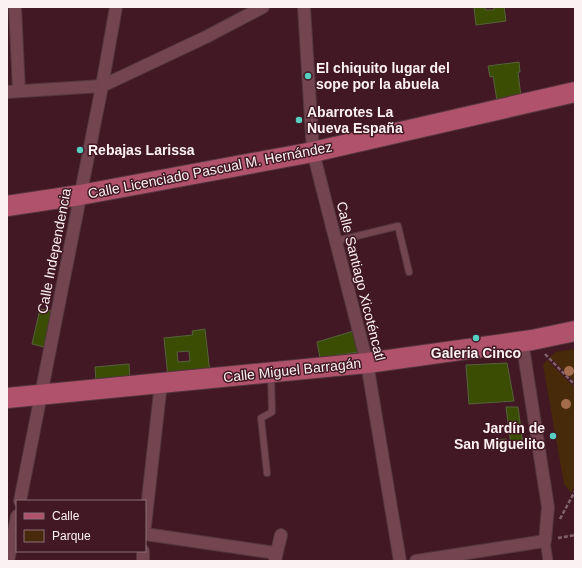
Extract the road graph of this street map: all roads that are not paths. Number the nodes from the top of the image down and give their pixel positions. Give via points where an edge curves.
1 (15, 7) edge
2 (116, 7) edge
3 (263, 7) edge
4 (304, 7) edge
5 (102, 86) junction
6 (13, 92) edge
7 (575, 92) edge
8 (313, 152) junction
9 (80, 195) junction
10 (7, 206) edge
11 (336, 241) junction
12 (409, 272) dead end
13 (575, 331) edge
14 (527, 340) junction
15 (367, 363) junction
16 (271, 372) junction
17 (161, 383) junction
18 (41, 395) junction
19 (7, 398) edge
20 (267, 473) dead end
21 (20, 500) edge
22 (146, 517) edge
23 (16, 521) edge
24 (146, 534) edge
25 (281, 535) dead end
26 (545, 541) junction
27 (275, 557) edge
28 (8, 561) edge
29 (400, 561) edge
30 (416, 561) edge
31 (548, 561) edge

1 - 6 street
2 - 5 street, Calle Independencia
3 - 5 street
4 - 8 street, Calle Santiago Xicoténcatl
5 - 6 street
5 - 9 street, Calle Independencia
7 - 8 main road, Calle Licenciado Pascual M. Hernández
8 - 9 main road, Calle Licenciado Pascual M. Hernández
8 - 11 street, Calle Santiago Xicoténcatl
9 - 10 main road, Calle Licenciado Pascual M. Hernández
9 - 18 street, Calle Independencia
11 - 12 lane via 398,226
11 - 15 street, Calle Santiago Xicoténcatl
13 - 14 main road, Calle Miguel Barragán
14 - 15 main road, Calle Miguel Barragán
14 - 26 street via 548,507
15 - 16 main road, Calle Miguel Barragán
15 - 29 street, Calle Santiago Xicoténcatl
16 - 17 main road, Calle Miguel Barragán
16 - 20 lane via 272,412 262,418
17 - 18 main road, Calle Miguel Barragán
17 - 22 street
18 - 19 main road, Calle Miguel Barragán
18 - 21 street, Calle Independencia
23 - 28 street
24 - 27 street
25 - 27 street
26 - 30 street
26 - 31 street

